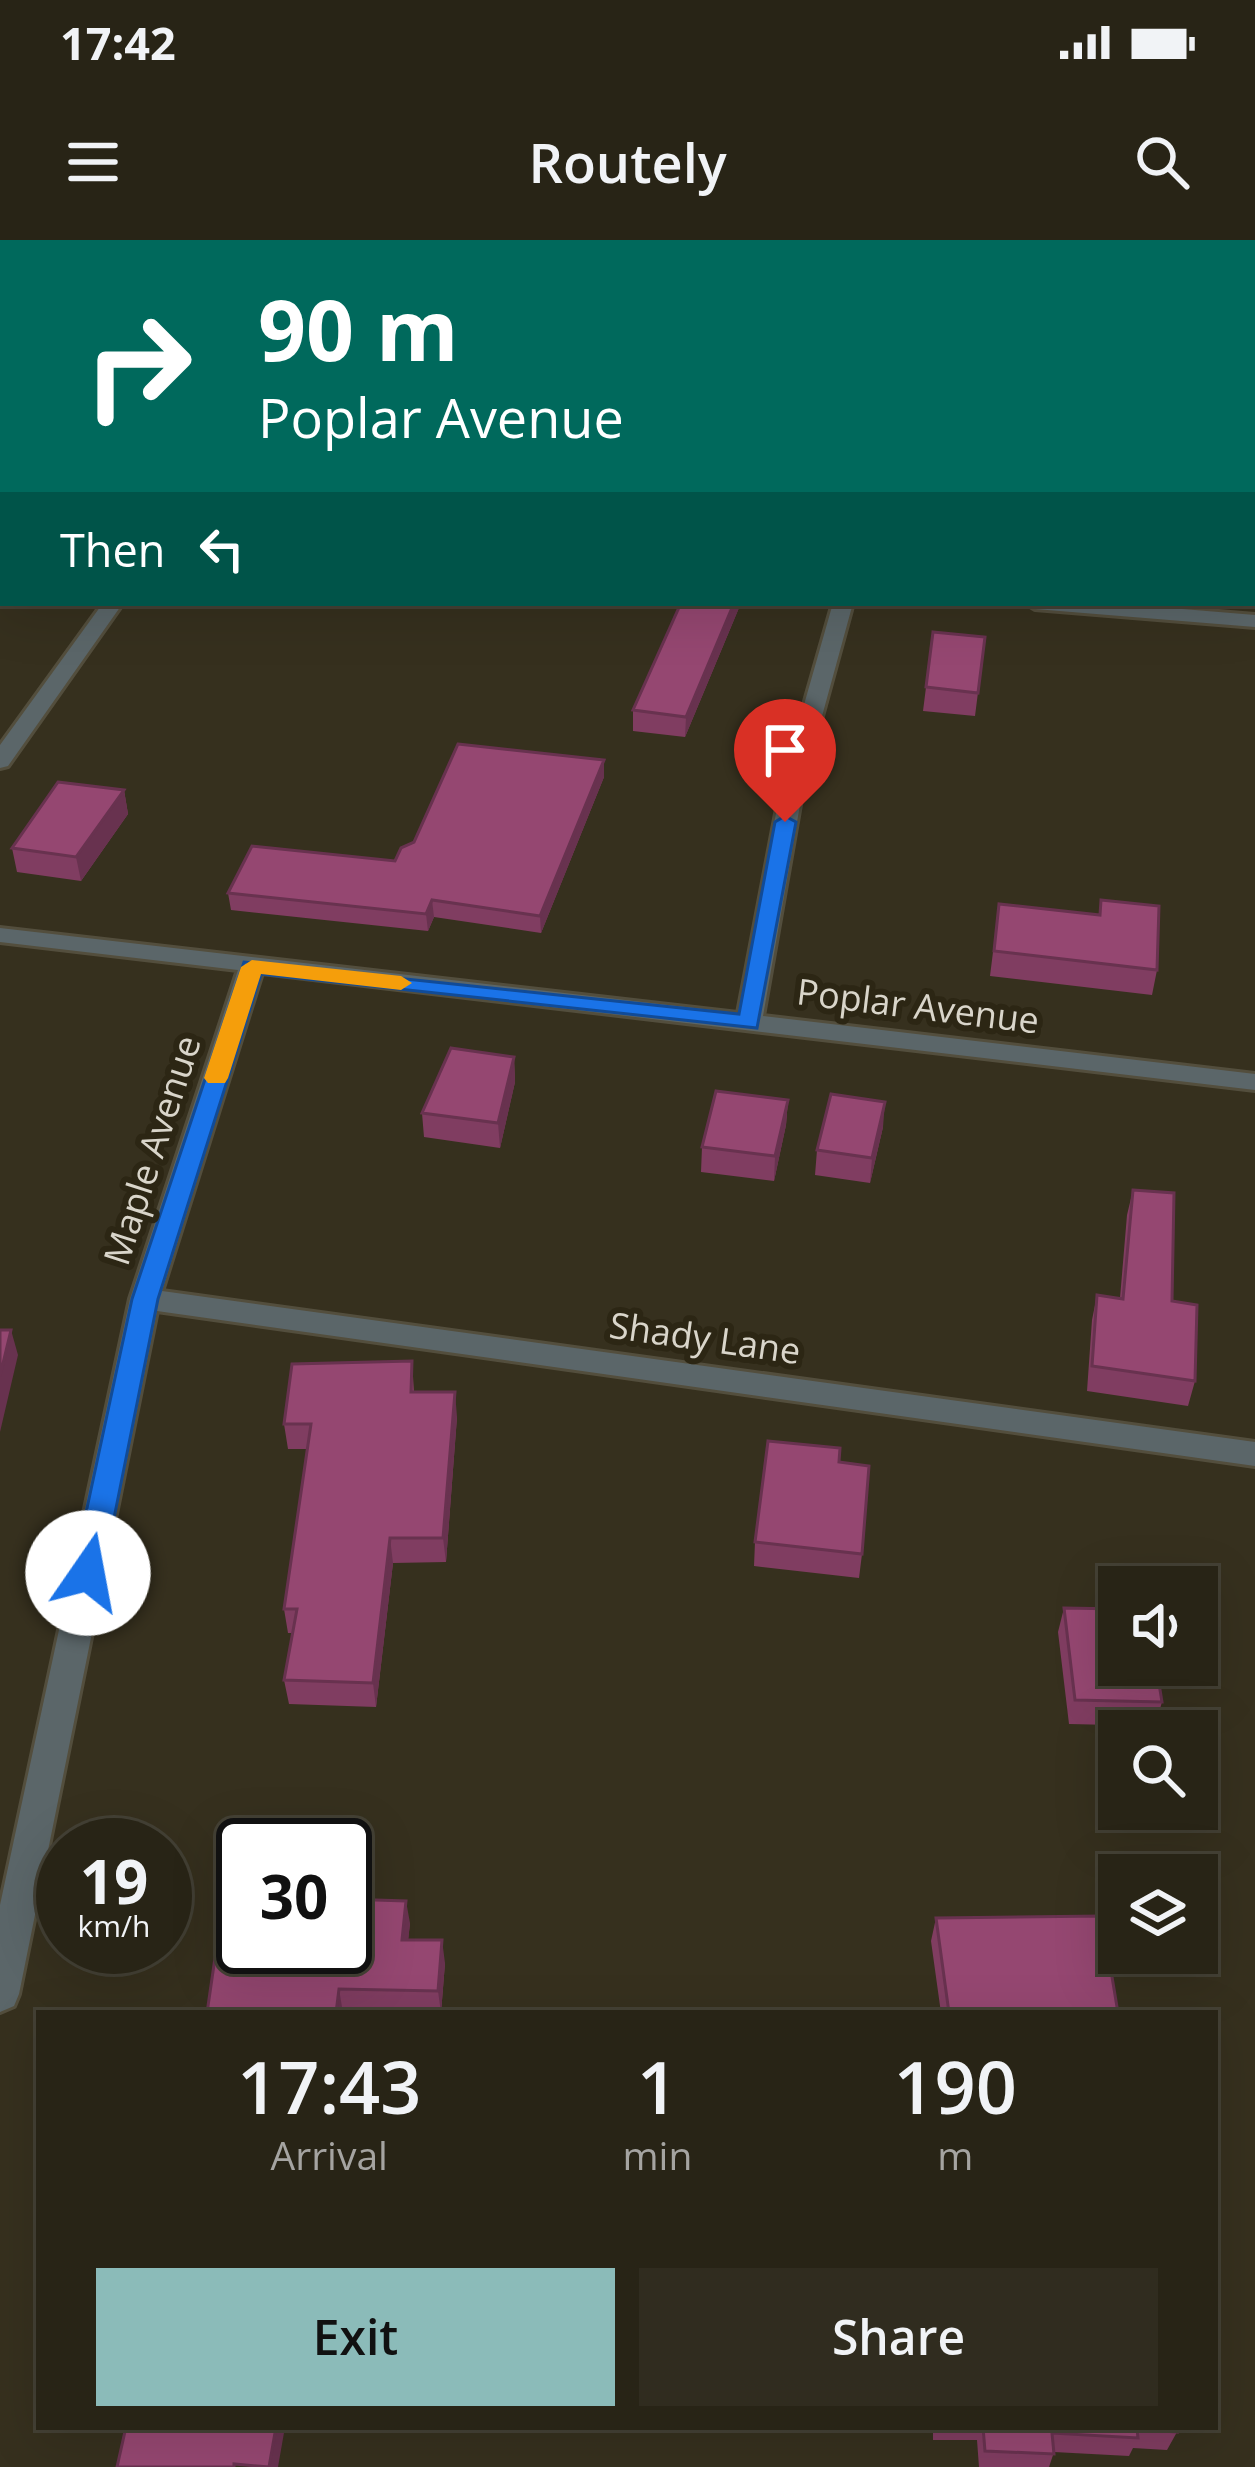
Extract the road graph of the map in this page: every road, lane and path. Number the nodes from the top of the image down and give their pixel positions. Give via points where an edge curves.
1 (111, 606) edge
2 (842, 606) edge
3 (1072, 606) edge
4 (1255, 621) edge
5 (0, 761) edge
6 (0, 935) edge
7 (252, 967) junction
8 (749, 1023) junction
9 (1255, 1082) edge
10 (145, 1299) junction
11 (1255, 1454) edge
12 (0, 1994) edge

1 - 5 street
2 - 8 street via 793,782
3 - 4 street
6 - 7 street, Poplar Avenue
7 - 8 street, Poplar Avenue
7 - 10 street, Maple Avenue
8 - 9 street, Poplar Avenue
10 - 11 street, Shady Lane
10 - 12 street, Maple Avenue

